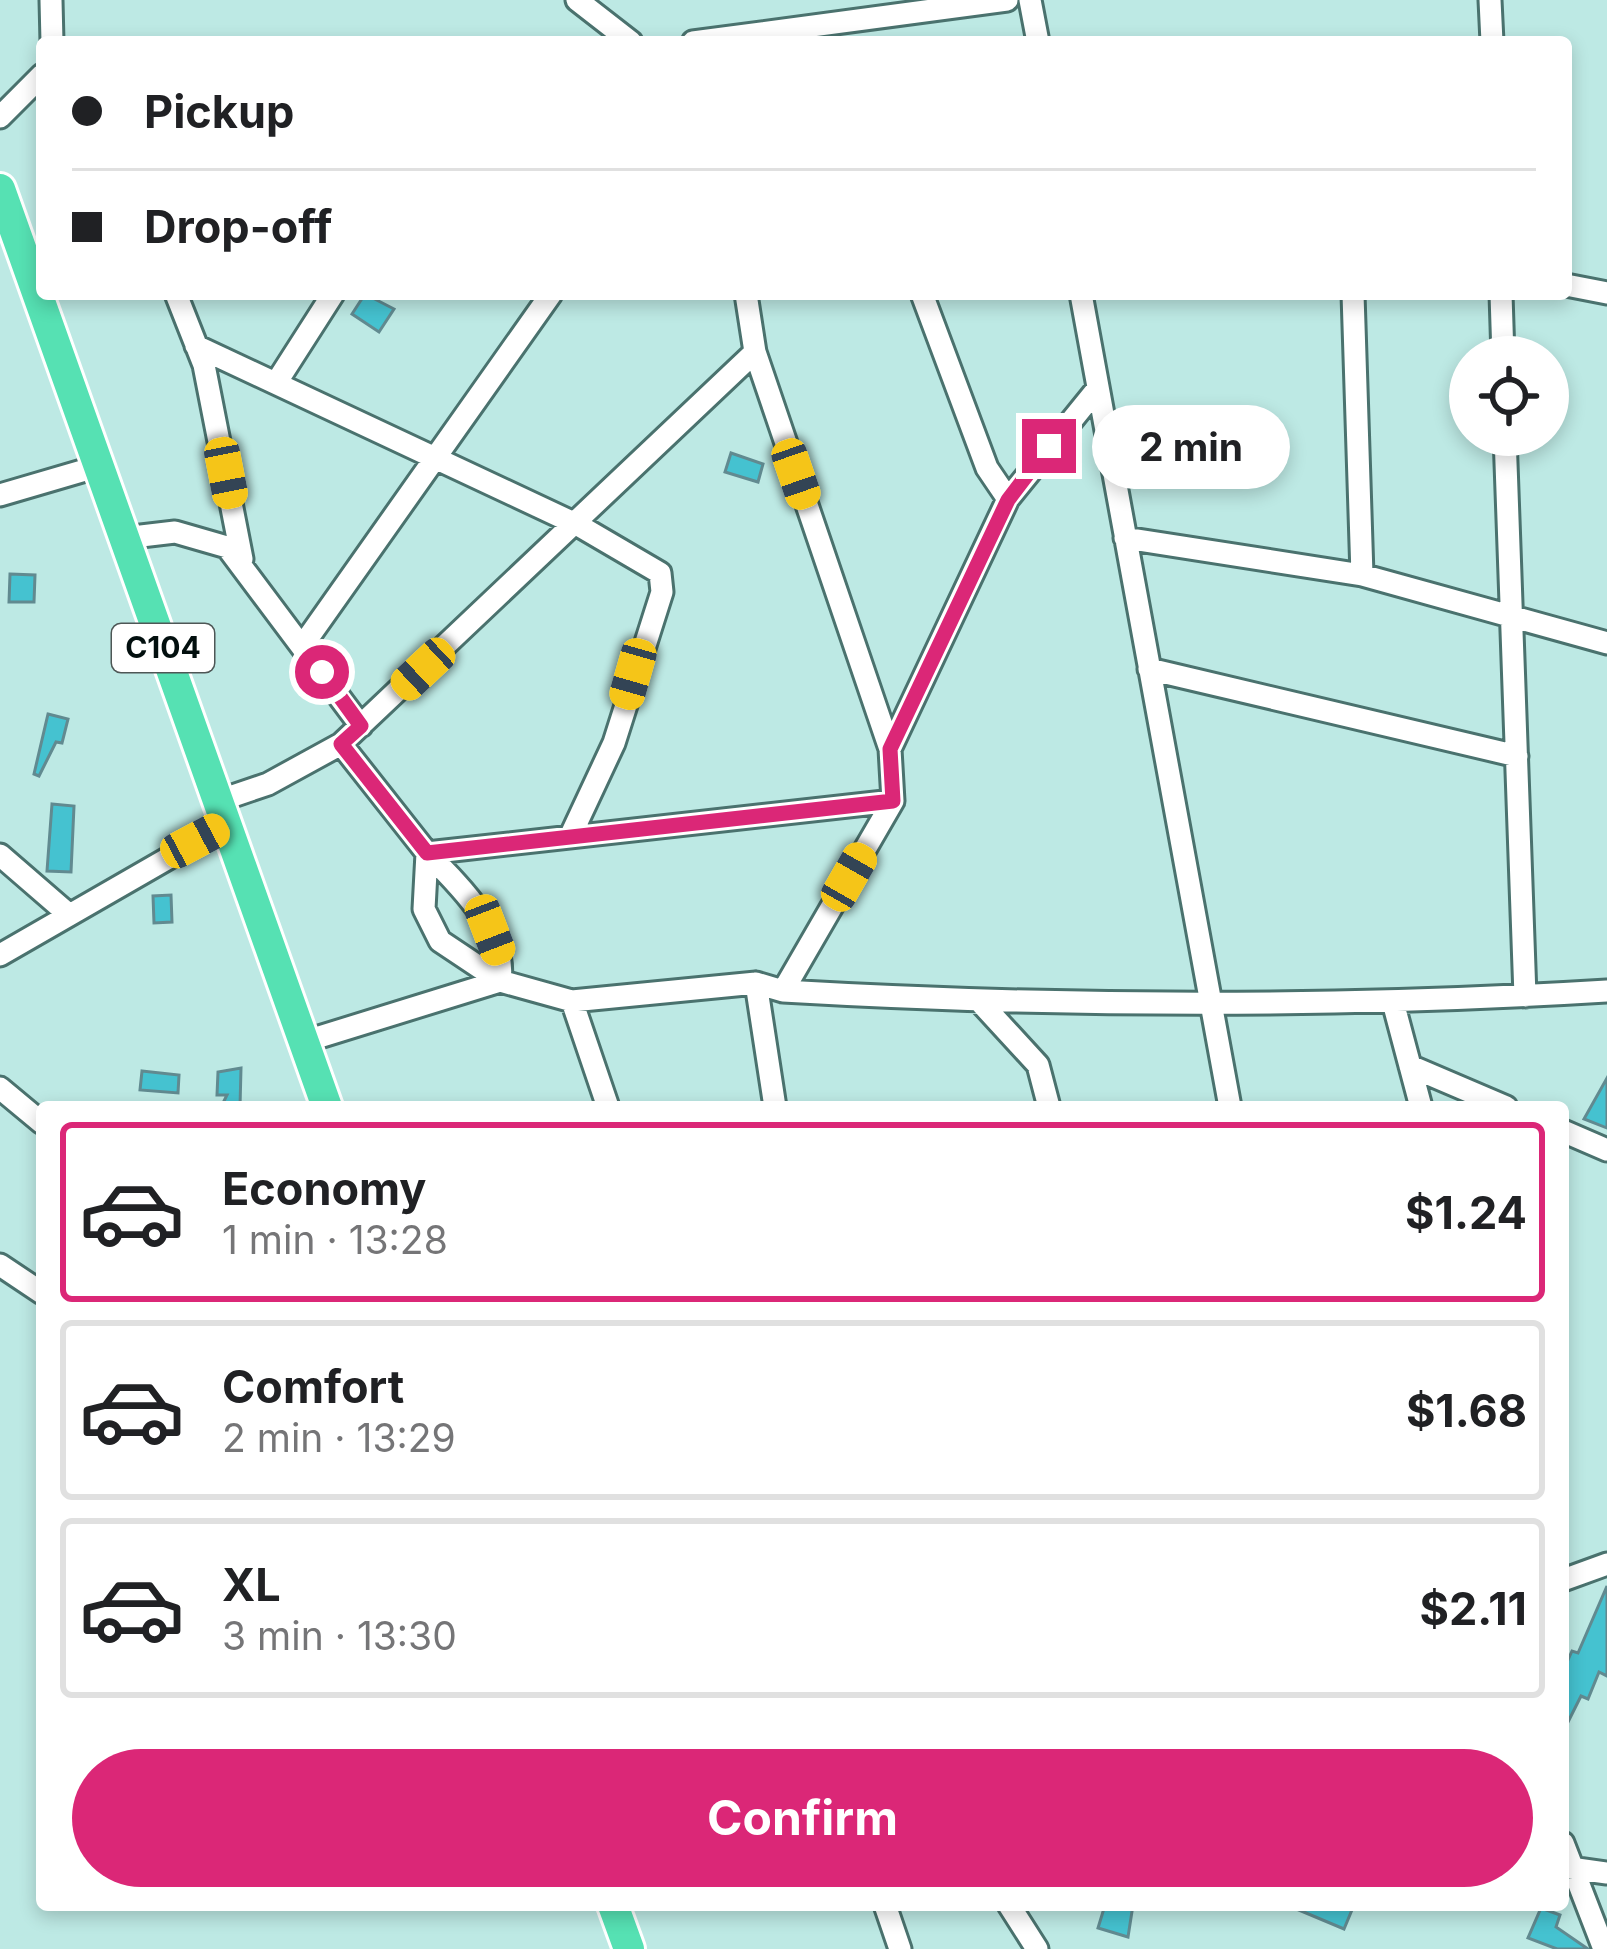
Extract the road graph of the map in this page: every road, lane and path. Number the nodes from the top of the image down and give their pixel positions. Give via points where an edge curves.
1 (51, 0) edge
2 (577, 0) edge
3 (830, 0) edge
4 (1007, 0) edge
5 (1030, 0) edge
6 (1490, 0) edge
7 (835, 23) junction
8 (52, 36) edge
9 (624, 36) edge
10 (738, 36) edge
11 (1037, 36) edge
12 (1492, 36) edge
13 (36, 81) edge
14 (0, 117) edge
15 (0, 188) edge
16 (7, 227) edge
17 (1572, 286) edge
18 (1607, 292) edge
19 (178, 300) edge
20 (329, 300) edge
21 (547, 300) edge
22 (747, 300) edge
23 (924, 300) edge
24 (1083, 300) edge
25 (1353, 300) edge
26 (1501, 300) edge
27 (1502, 336) edge
28 (196, 346) junction
29 (755, 352) junction
30 (276, 383) junction
31 (1098, 388) junction
32 (1506, 456) edge
33 (437, 457) junction
34 (98, 466) junction
35 (0, 495) edge
36 (1008, 500) junction
37 (578, 525) junction
38 (124, 538) junction
39 (1125, 538) junction
40 (242, 559) junction
41 (1361, 575) junction
42 (1512, 618) junction
43 (1607, 643) edge
44 (303, 645) junction
45 (1149, 669) junction
46 (361, 726) junction
47 (341, 744) junction
48 (890, 749) junction
49 (1516, 756) junction
50 (893, 801) junction
51 (222, 813) junction
52 (570, 837) junction
53 (427, 853) junction
54 (0, 855) edge
55 (67, 914) junction
56 (0, 956) edge
57 (500, 981) junction
58 (756, 983) junction
59 (783, 991) junction
60 (1607, 991) edge
61 (1525, 996) junction
62 (572, 1001) junction
63 (1393, 1002) junction
64 (981, 1003) junction
65 (1210, 1007) junction
66 (304, 1042) junction
67 (1410, 1066) junction
68 (0, 1088) edge
69 (325, 1101) edge
70 (606, 1101) edge
71 (774, 1101) edge
72 (1047, 1101) edge
73 (1229, 1101) edge
74 (1419, 1101) edge
75 (1492, 1101) edge
76 (36, 1118) edge
77 (1569, 1134) edge
78 (1607, 1150) edge
79 (0, 1265) edge
80 (36, 1289) edge
81 (1607, 1564) edge
82 (1569, 1578) edge
83 (1569, 1868) edge
84 (1569, 1872) edge
85 (1607, 1874) edge
86 (615, 1911) edge
87 (887, 1911) edge
88 (1013, 1911) edge
89 (629, 1949) edge
90 (900, 1949) edge
91 (1036, 1949) edge
92 (1604, 1949) edge

1 - 8 street
2 - 9 street
3 - 7 street
4 - 7 street
5 - 11 street
6 - 12 street
7 - 10 street
13 - 14 street
15 - 16 highway, C104
16 - 34 highway, C104
17 - 18 street
19 - 28 street
20 - 30 street
21 - 33 street
22 - 29 street
23 - 36 street via 987,468
24 - 31 street
25 - 41 street
26 - 27 street
28 - 30 street
28 - 40 street
29 - 37 street
29 - 48 street
30 - 33 street
31 - 36 street
31 - 39 street
32 - 42 street
33 - 37 street
33 - 44 street
34 - 35 street
34 - 38 highway, C104
36 - 48 street
37 - 46 street
37 - 52 street via 649,562 662,592 614,743
38 - 40 street via 194,536
38 - 51 highway, C104
39 - 41 street
39 - 45 street
40 - 44 street
41 - 42 street
42 - 43 street
42 - 49 street
44 - 46 street
45 - 49 street
45 - 65 street
46 - 47 street
47 - 51 street
47 - 53 street
48 - 50 street
49 - 61 street
50 - 52 street
50 - 59 street
51 - 55 street
51 - 66 highway, C104
52 - 53 street
53 - 57 street via 490,930 503,964
53 - 57 street via 424,909 440,941
54 - 55 street
55 - 56 street
57 - 62 street
57 - 66 street
58 - 59 street
58 - 62 street
58 - 71 street
59 - 64 street
60 - 61 street
61 - 63 street
62 - 70 street
63 - 65 street
63 - 67 street
64 - 65 street
64 - 72 street via 1038,1065
65 - 73 street
66 - 69 highway, C104
67 - 74 street
67 - 75 street
68 - 76 street
77 - 78 street
79 - 80 street
81 - 82 street
83 - 85 street
84 - 92 street
86 - 89 highway
87 - 90 street
88 - 91 street

